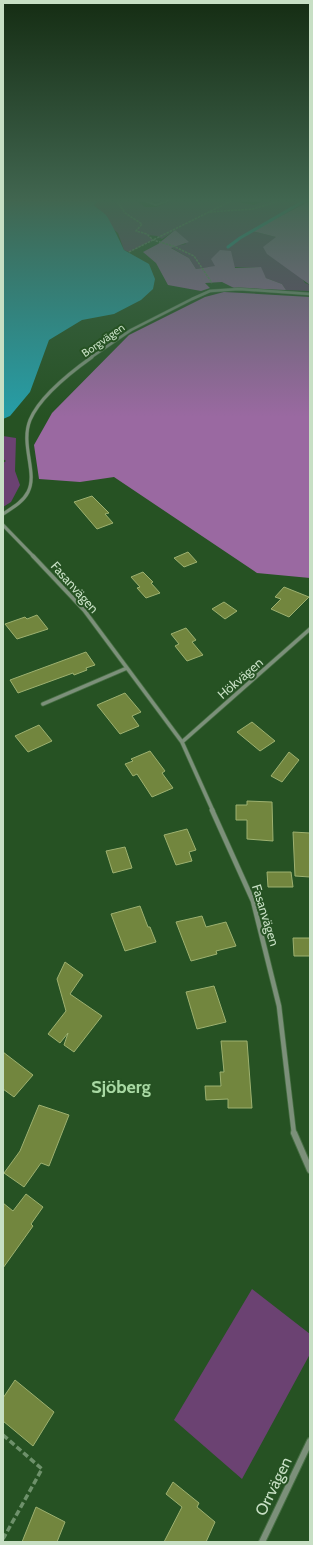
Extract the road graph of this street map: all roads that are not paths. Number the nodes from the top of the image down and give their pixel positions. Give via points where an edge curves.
1 (310, 294) edge
2 (3, 514) edge
3 (3, 525) edge
4 (310, 629) edge
5 (127, 668) junction
6 (43, 704) dead end
7 (182, 742) junction
8 (310, 1170) edge
9 (310, 1441) edge
10 (262, 1542) edge

1 - 2 street, Borgvägen via 216,290 199,295 125,333 74,371 39,405 26,435 26,456 32,477 30,490 19,505
3 - 5 street, Fasanvägen via 84,610
4 - 7 street, Hökvägen
5 - 6 street
5 - 7 street, Fasanvägen
7 - 8 street, Fasanvägen via 253,901 279,1006 294,1133
9 - 10 street, Orrvägen

